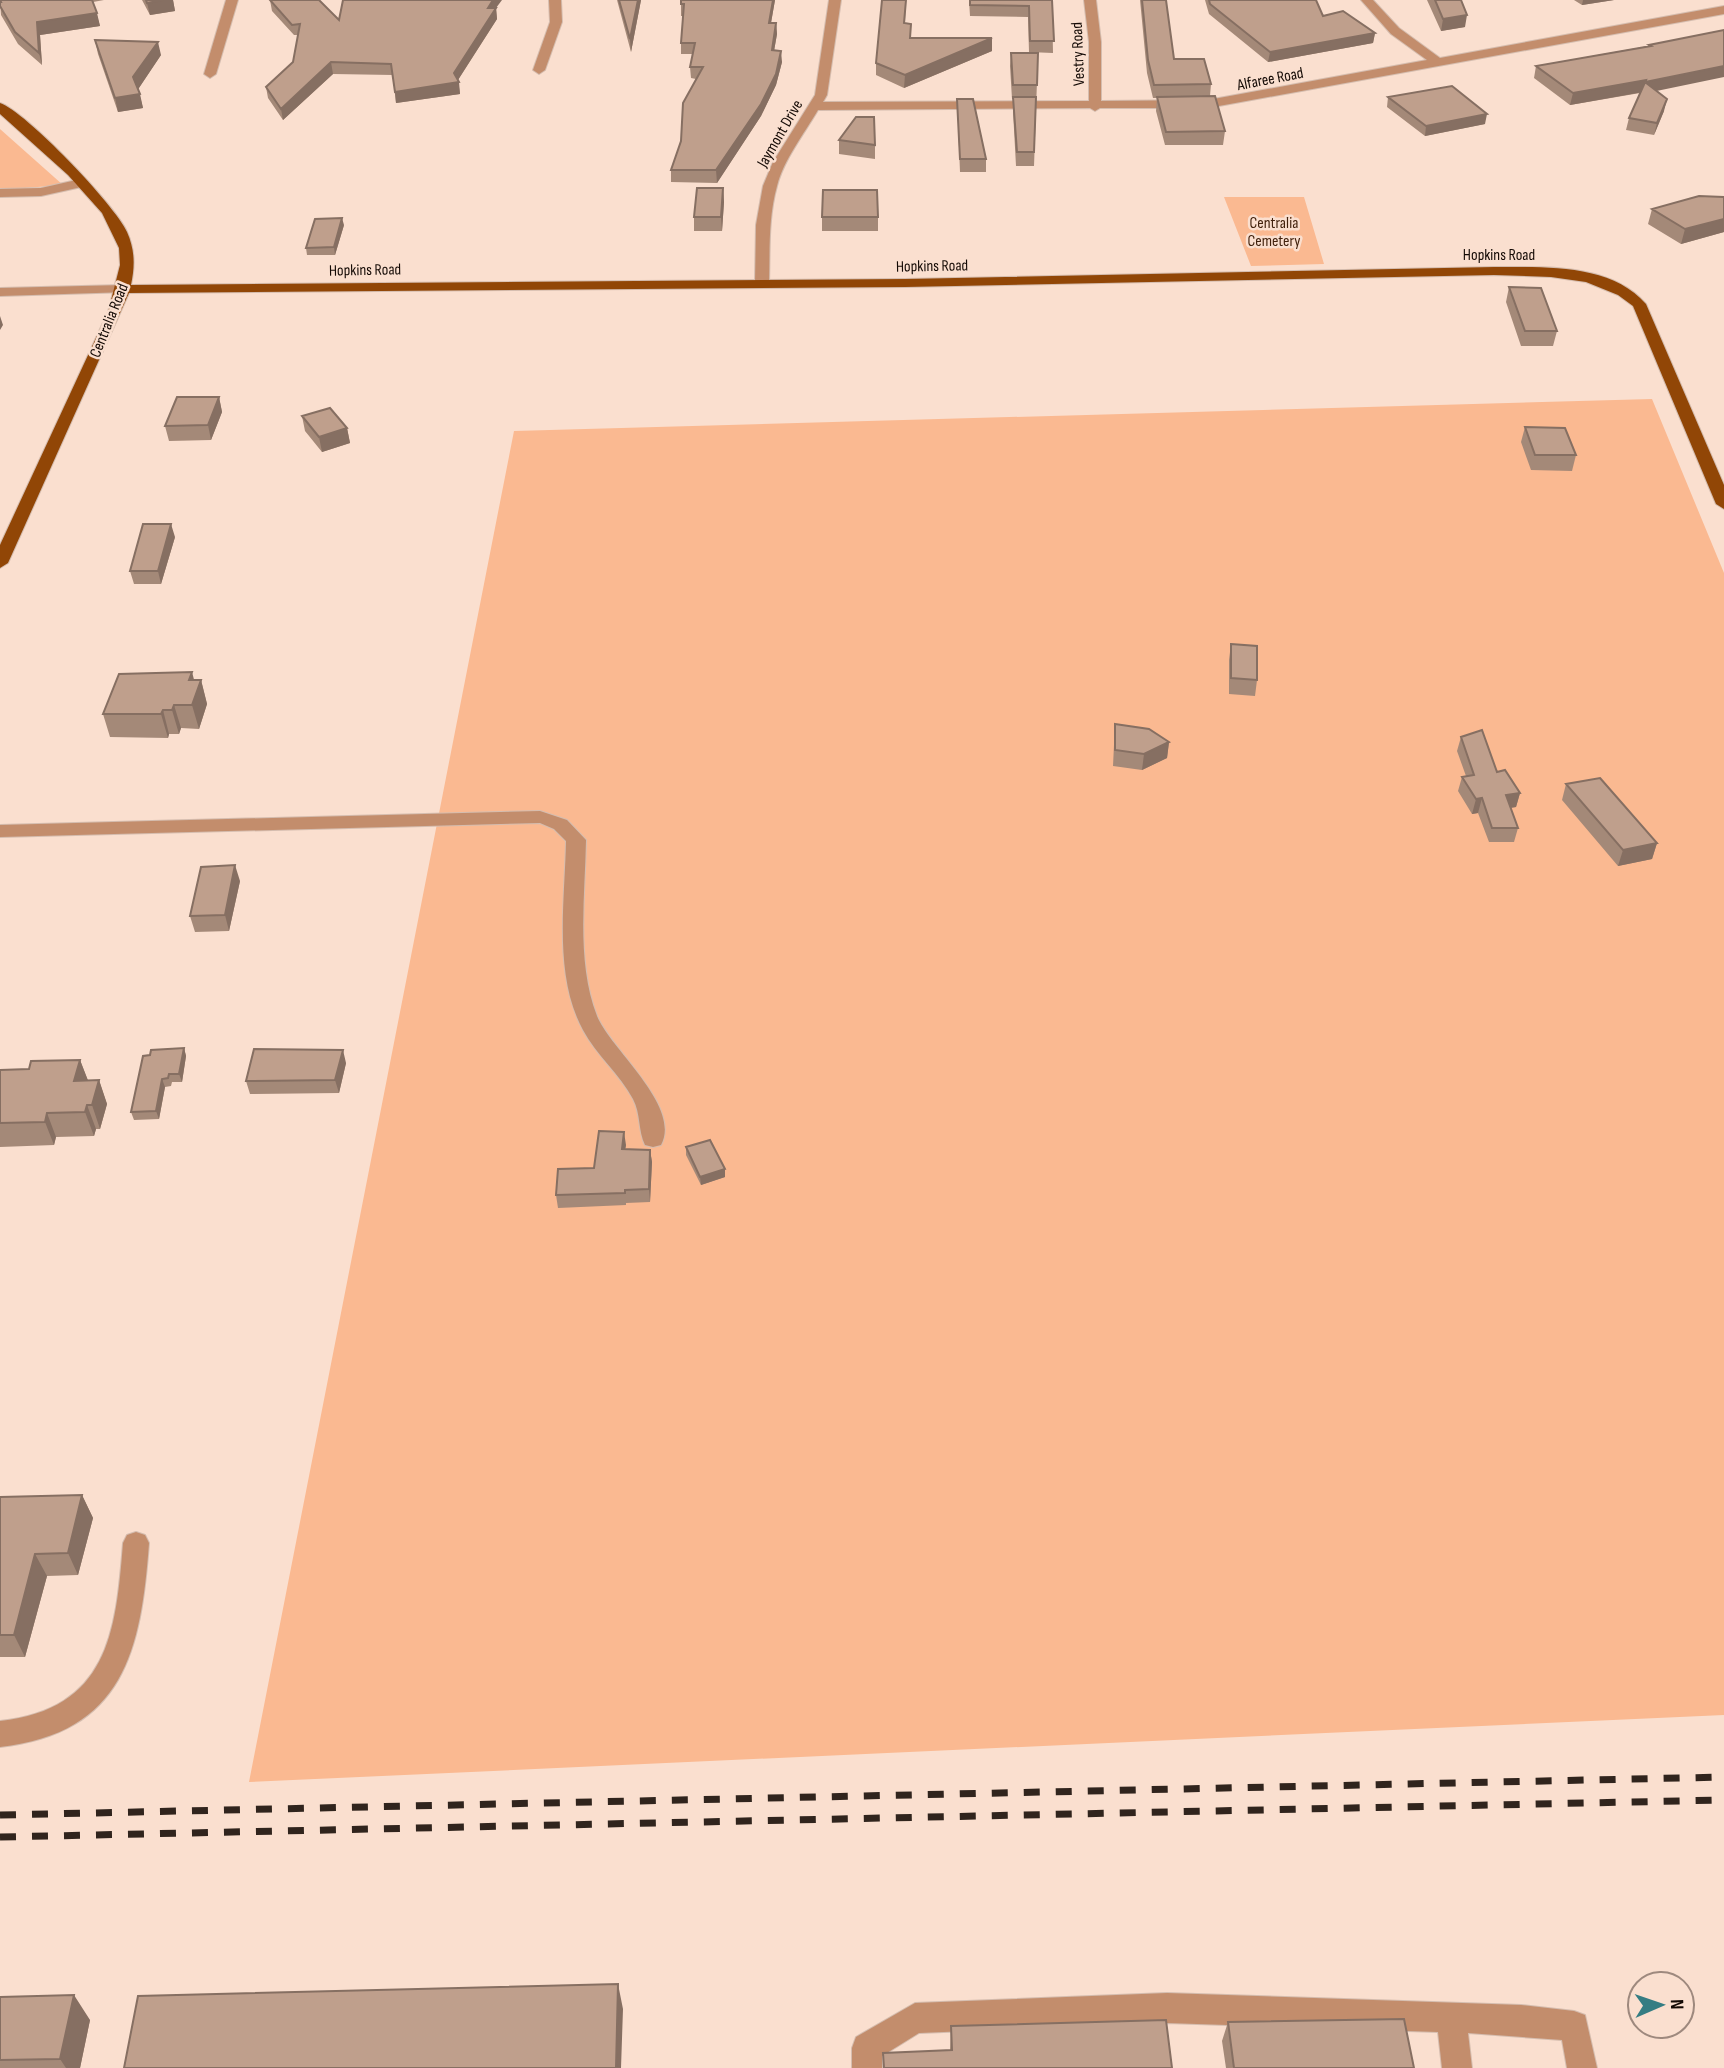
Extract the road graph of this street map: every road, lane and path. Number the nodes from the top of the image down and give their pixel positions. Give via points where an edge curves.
1 (232, 0) edge
2 (555, 0) edge
3 (835, 0) edge
4 (1090, 0) edge
5 (1367, 0) edge
6 (1724, 10) edge
7 (1439, 63) junction
8 (539, 70) dead end
9 (210, 74) dead end
10 (816, 106) junction
11 (0, 107) edge
12 (1095, 107) junction
13 (81, 183) junction
14 (0, 193) edge
15 (762, 284) junction
16 (124, 289) junction
17 (0, 292) edge
18 (1724, 504) edge
19 (0, 563) edge
20 (0, 831) edge
21 (653, 1139) dead end
22 (136, 1543) dead end
23 (0, 1734) edge
24 (1451, 2018) junction
25 (867, 2058) edge
26 (1457, 2068) edge
27 (1582, 2068) edge

1 - 9 street
2 - 8 street via 556,22
3 - 10 street, Jaymont Drive
4 - 12 street, Vestry Road
5 - 7 street via 1395,31
6 - 7 street, Alfaree Road
7 - 12 street, Alfaree Road via 1228,102
10 - 12 street, Alfaree Road
10 - 15 street, Jaymont Drive via 769,186 763,218
11 - 13 main road, Centralia Road
13 - 14 street via 41,192
13 - 16 main road, Centralia Road via 119,229 127,268
15 - 16 main road, Hopkins Road
15 - 18 main road, Hopkins Road via 1494,271 1578,275 1617,288 1639,304
16 - 17 street, Hopkins Road
16 - 19 main road, Centralia Road
20 - 21 street via 540,817 556,821 576,840 576,979 586,1016 602,1046 639,1089 650,1113
22 - 23 street via 132,1600 120,1647 99,1686 75,1709 51,1723
24 - 25 street via 1167,2008 915,2018
24 - 26 street
24 - 27 street via 1574,2026

